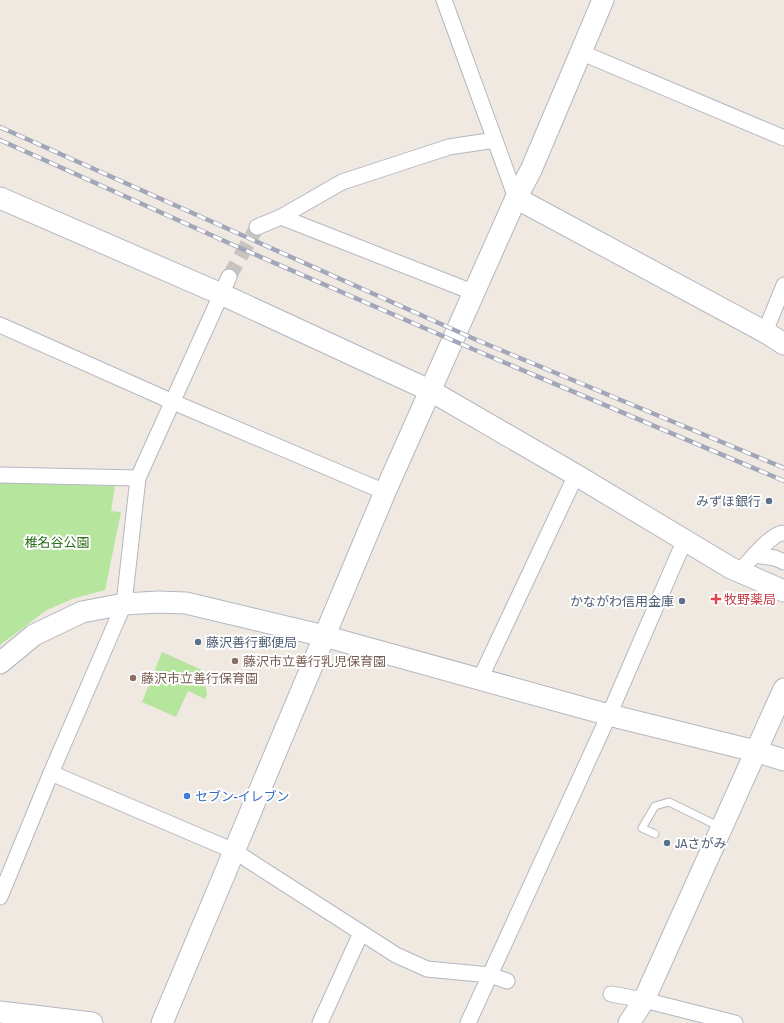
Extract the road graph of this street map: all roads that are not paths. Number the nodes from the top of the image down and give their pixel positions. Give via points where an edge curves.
1 (444, 0) edge
2 (603, 0) edge
3 (580, 52) junction
4 (784, 138) edge
5 (495, 140) junction
6 (0, 198) edge
7 (516, 198) junction
8 (281, 217) junction
9 (257, 227) tunnel mouth
10 (784, 285) edge
11 (225, 286) junction
12 (475, 293) junction
13 (0, 325) edge
14 (765, 332) junction
15 (784, 344) edge
16 (431, 391) junction
17 (172, 402) junction
18 (0, 475) edge
19 (576, 475) junction
20 (138, 478) junction
21 (385, 492) junction
22 (784, 533) edge
23 (686, 541) junction
24 (755, 555) junction
25 (784, 562) edge
26 (739, 572) junction
27 (784, 591) edge
28 (124, 604) junction
29 (324, 636) junction
30 (0, 663) edge
31 (480, 679) junction
32 (784, 689) edge
33 (609, 715) junction
34 (755, 751) junction
35 (784, 760) edge
36 (50, 774) junction
37 (721, 827) junction
38 (655, 834) dead end
39 (234, 851) junction
40 (0, 897) edge
41 (361, 933) junction
42 (490, 975) junction
43 (507, 981) dead end
44 (611, 994) dead end
45 (644, 1000) junction
46 (0, 1012) edge
47 (92, 1023) edge
48 (162, 1023) edge
49 (320, 1023) edge
50 (468, 1023) edge
51 (629, 1023) edge
52 (735, 1023) edge

1 - 5 street
2 - 3 street
3 - 4 street
3 - 7 street
5 - 7 street
5 - 8 street via 449,147 342,182
6 - 11 street
7 - 12 street
7 - 14 street
8 - 9 street
8 - 12 street
10 - 14 street
11 - 16 street
11 - 17 street
12 - 16 street
13 - 17 street
14 - 15 street
16 - 19 street
16 - 21 street
17 - 20 street
17 - 21 street
18 - 20 street
19 - 23 street
19 - 31 street
20 - 28 street
21 - 29 street
22 - 24 street via 769,540
23 - 26 street
23 - 33 street
24 - 25 street
24 - 26 street
26 - 27 street
28 - 29 street via 186,603
28 - 30 street via 82,612 34,635
28 - 36 street
29 - 31 street
29 - 39 street
31 - 33 street
32 - 34 street
33 - 34 street
33 - 42 street
34 - 35 street
34 - 37 street
36 - 39 street
36 - 40 street
37 - 38 lane via 669,802 654,806 642,828
37 - 45 street
39 - 41 street
39 - 48 street
41 - 42 street via 396,955 427,969
41 - 49 street
42 - 43 street
42 - 50 street
44 - 45 street
45 - 51 street
45 - 52 street
46 - 47 street

